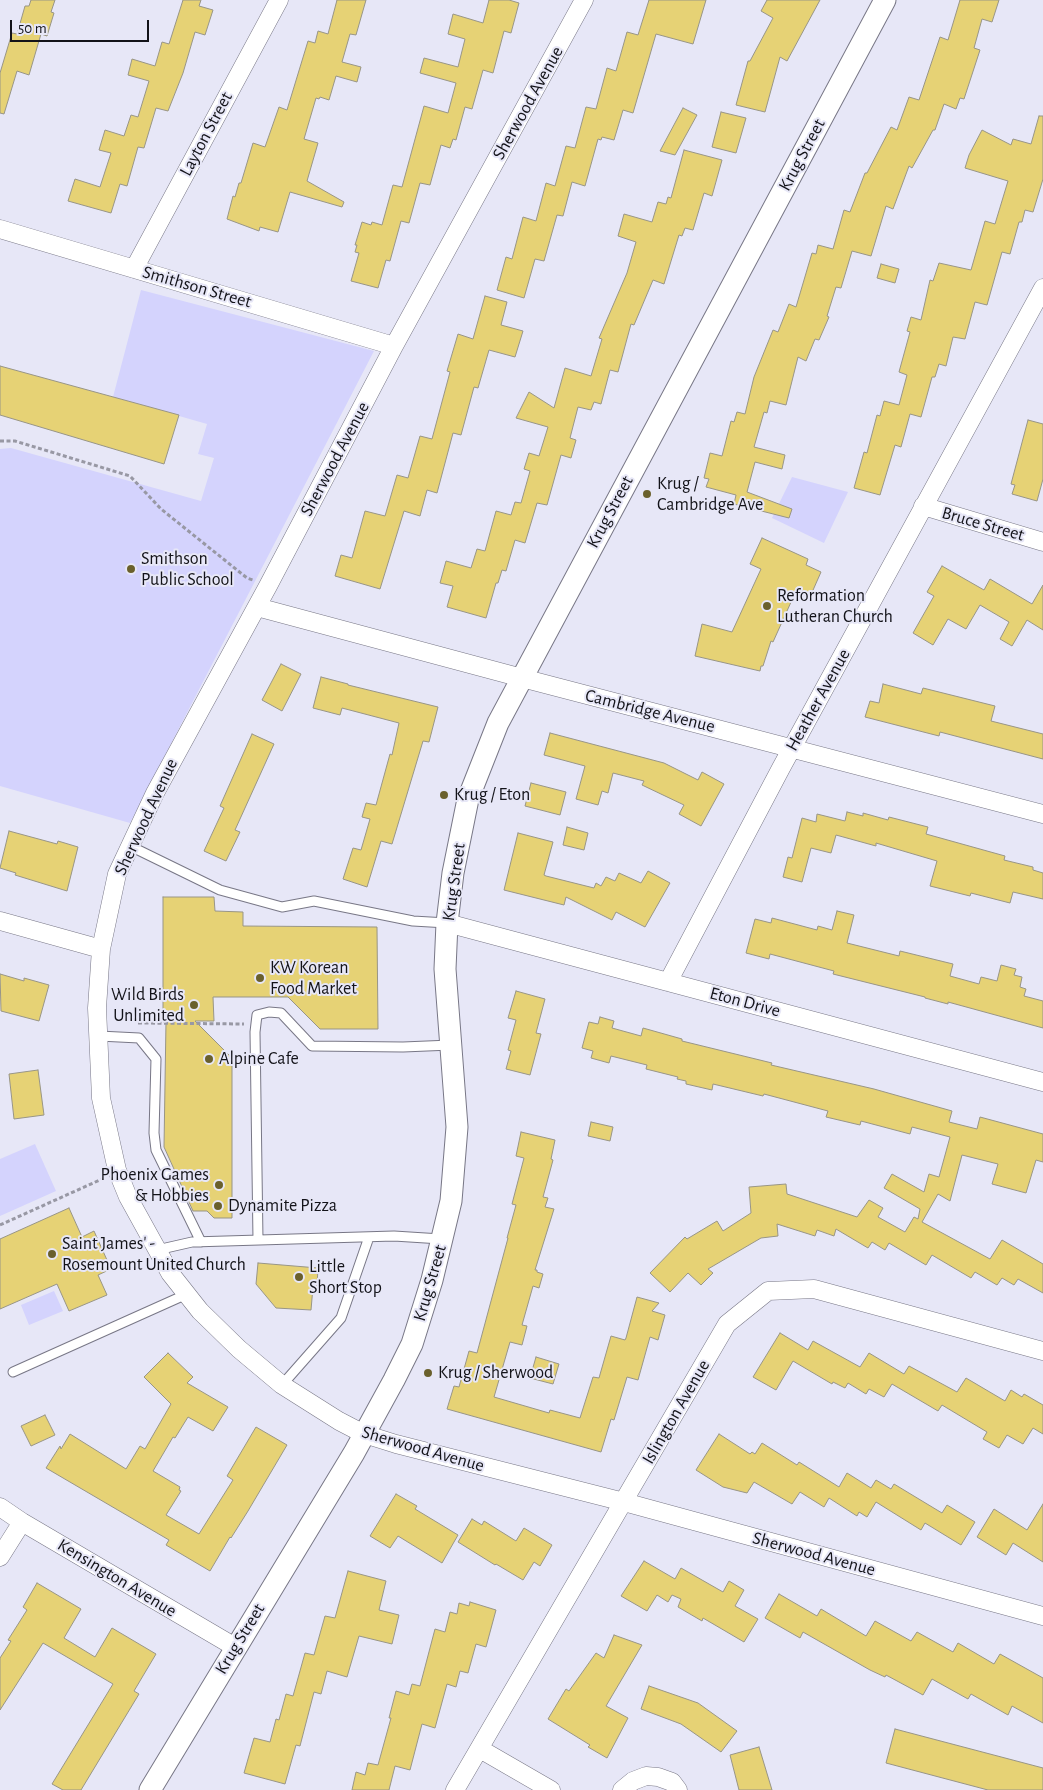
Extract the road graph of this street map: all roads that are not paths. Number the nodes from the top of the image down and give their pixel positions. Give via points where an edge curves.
1 (279, 0) edge
2 (584, 0) edge
3 (886, 0) edge
4 (0, 230) edge
5 (134, 269) junction
6 (1043, 288) edge
7 (394, 346) junction
8 (923, 506) junction
9 (1043, 542) edge
10 (257, 606) junction
11 (522, 678) junction
12 (792, 748) junction
13 (1043, 814) edge
14 (130, 846) junction
15 (0, 921) edge
16 (447, 923) junction
17 (101, 949) junction
18 (668, 982) junction
19 (99, 1036) junction
20 (451, 1045) junction
21 (1043, 1082) edge
22 (369, 1237) junction
23 (443, 1239) junction
24 (258, 1240) junction
25 (201, 1242) junction
26 (158, 1250) junction
27 (187, 1294) junction
28 (1043, 1351) edge
29 (13, 1372) dead end
30 (282, 1385) junction
31 (364, 1434) junction
32 (624, 1502) junction
33 (0, 1507) edge
34 (22, 1522) junction
35 (0, 1557) edge
36 (1043, 1616) edge
37 (235, 1647) junction
38 (480, 1749) junction
39 (150, 1790) edge
40 (455, 1790) edge
41 (551, 1790) edge
42 (622, 1790) edge
43 (678, 1790) edge

1 - 5 street, Layton Street
2 - 7 street, Sherwood Avenue
3 - 11 street, Krug Street
4 - 5 street, Smithson Street
5 - 7 street, Smithson Street
6 - 8 street, Heather Avenue
7 - 10 street, Sherwood Avenue
8 - 9 street, Bruce Street
8 - 12 street, Heather Avenue
10 - 11 street, Cambridge Avenue
10 - 14 street, Sherwood Avenue via 155,793
11 - 12 street, Cambridge Avenue
11 - 16 street, Krug Street via 498,723 468,799 453,872
12 - 13 street, Cambridge Avenue
12 - 18 street, Heather Avenue
14 - 16 lane via 220,890 282,907 314,901 413,921
14 - 17 street, Sherwood Avenue via 117,874
15 - 17 street
16 - 18 street, Eton Drive
16 - 20 street, Krug Street via 445,969
17 - 19 street, Sherwood Avenue via 97,1008
18 - 21 street, Eton Drive
19 - 25 lane via 139,1038 156,1059 156,1150
19 - 26 street, Sherwood Avenue via 102,1098 117,1170 128,1197
20 - 23 street, Krug Street via 457,1127 451,1201
20 - 24 lane via 312,1046 281,1013 257,1015
22 - 23 lane
22 - 24 lane
22 - 30 lane via 341,1318
23 - 31 street, Krug Street via 412,1344
24 - 25 lane
25 - 26 lane
26 - 27 street, Sherwood Avenue via 170,1273
27 - 29 lane
27 - 30 street, Sherwood Avenue via 239,1349
28 - 32 street, Islington Avenue via 814,1289 768,1291 727,1324
30 - 31 street, Sherwood Avenue
31 - 32 street, Sherwood Avenue
31 - 37 street, Krug Street
32 - 36 street, Sherwood Avenue
32 - 38 street, Islington Avenue
33 - 34 street, Kensington Avenue
34 - 35 street
34 - 37 street, Kensington Avenue
37 - 39 street, Krug Street
38 - 40 street, Islington Avenue
38 - 41 street
42 - 43 street via 633,1780 646,1776 672,1782

